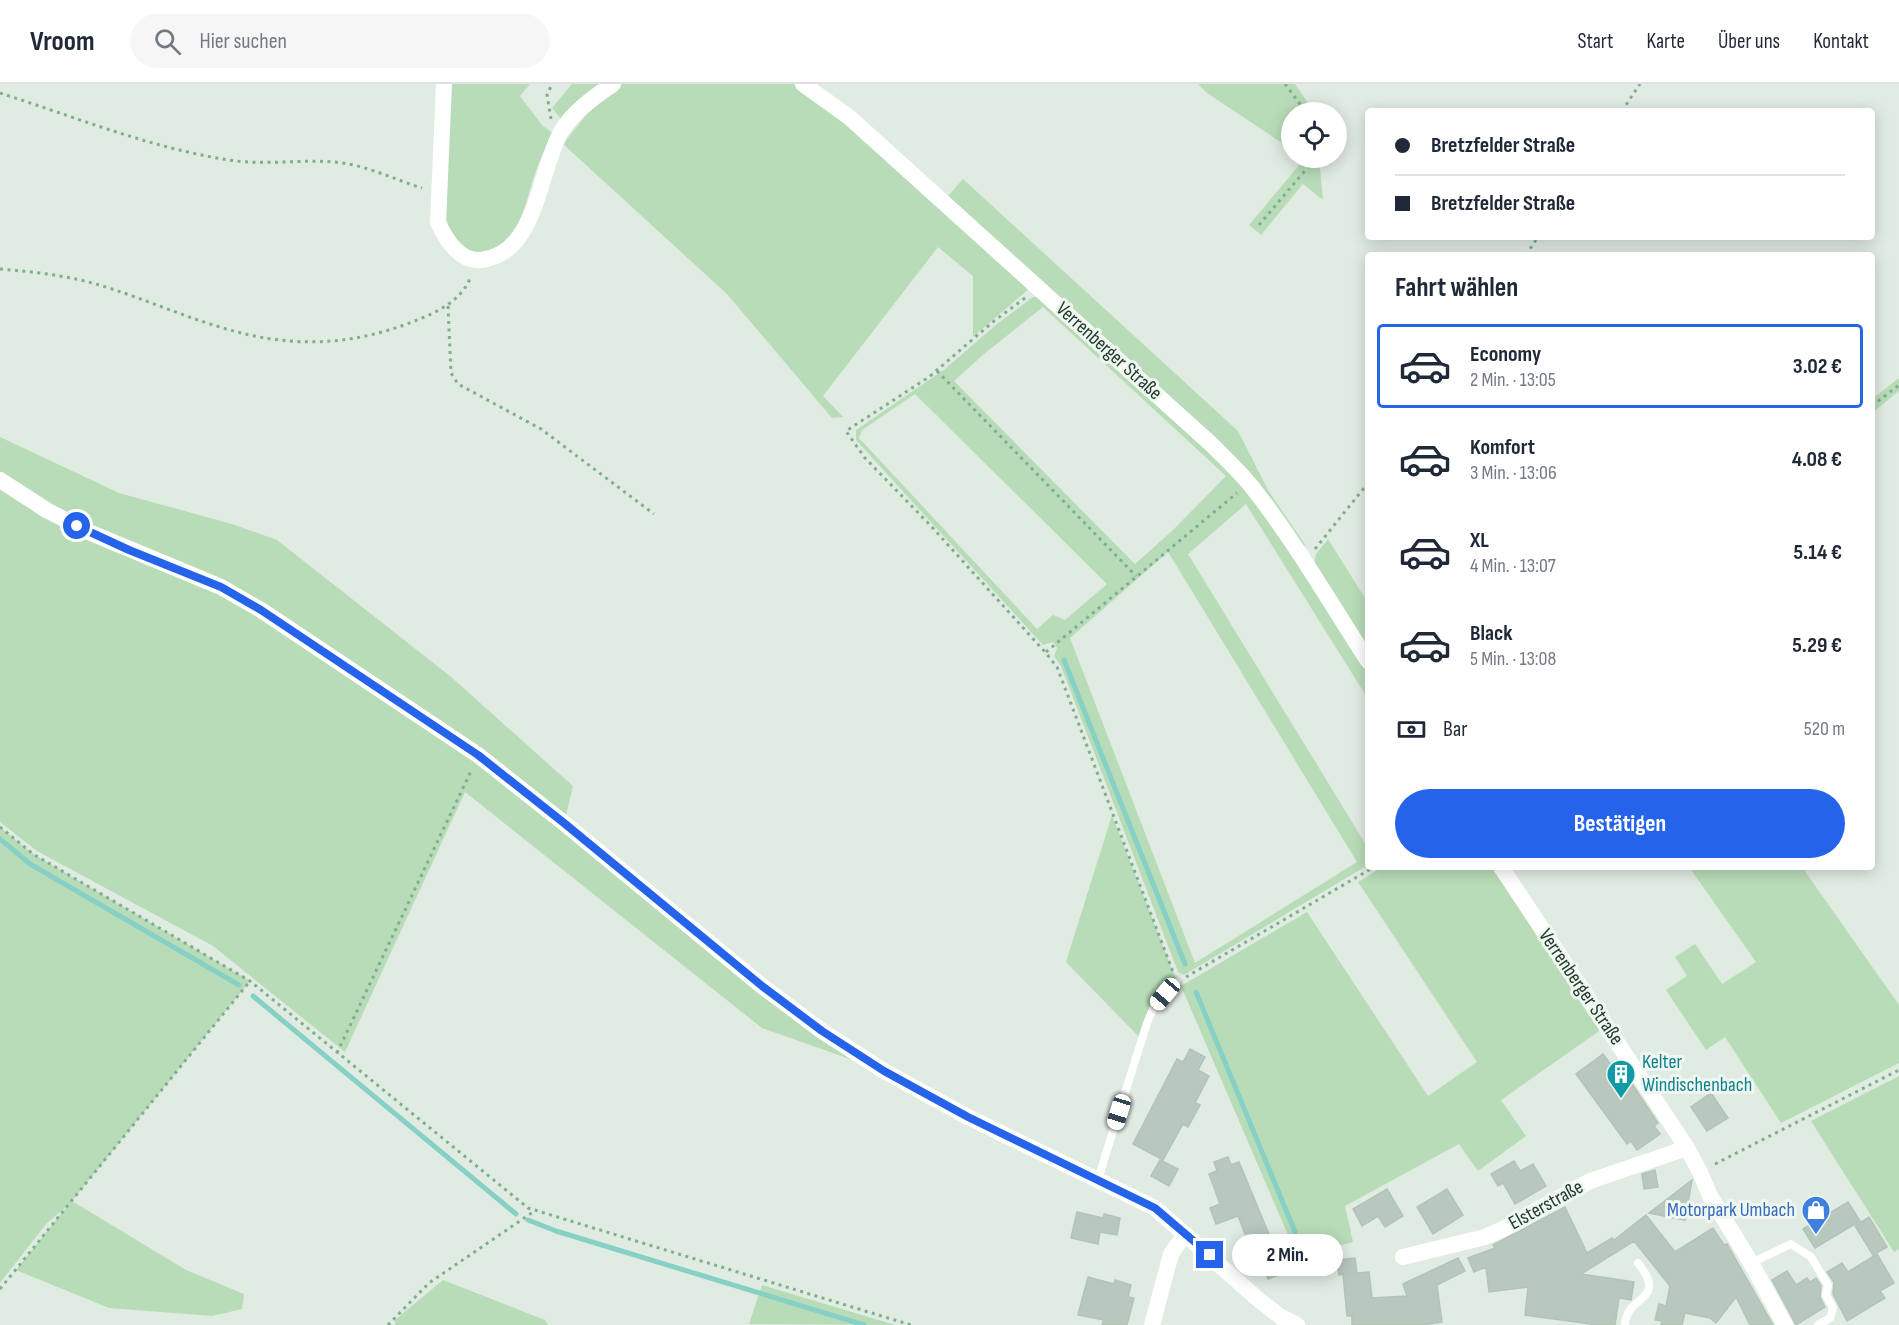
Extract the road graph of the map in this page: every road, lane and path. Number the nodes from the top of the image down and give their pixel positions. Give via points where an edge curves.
1 (444, 84) edge
2 (552, 84) edge
3 (614, 84) edge
4 (803, 84) edge
5 (1285, 84) edge
6 (1640, 84) edge
7 (0, 93) edge
8 (1298, 102) edge
9 (1624, 108) edge
10 (563, 129) junction
11 (1307, 168) edge
12 (439, 194) junction
13 (1259, 225) dead end
14 (477, 260) junction
15 (0, 269) edge
16 (1039, 288) junction
17 (447, 306) junction
18 (937, 371) junction
19 (1899, 385) edge
20 (1875, 404) edge
21 (0, 480) edge
22 (1252, 487) junction
23 (1365, 487) edge
24 (654, 514) dead end
25 (1304, 562) junction
26 (1136, 576) junction
27 (1045, 652) junction
28 (1365, 656) edge
29 (478, 755) junction
30 (0, 828) edge
31 (1369, 870) edge
32 (1503, 870) edge
33 (250, 981) junction
34 (1177, 982) junction
35 (337, 1053) junction
36 (1899, 1070) edge
37 (1687, 1148) junction
38 (1700, 1172) junction
39 (1098, 1179) junction
40 (536, 1210) junction
41 (1185, 1234) junction
42 (1403, 1257) dead end
43 (1638, 1263) dead end
44 (1751, 1263) junction
45 (0, 1289) edge
46 (388, 1325) edge
47 (911, 1325) edge
48 (1152, 1325) edge
49 (1297, 1325) edge
50 (1625, 1325) edge
51 (1785, 1325) edge
52 (1818, 1325) edge

1 - 12 street
2 - 10 path via 547,95 549,118
3 - 10 street via 592,99
4 - 16 street, Verrenberger Straße via 849,117
5 - 8 path
6 - 9 path
7 - 12 path via 198,154 231,160 346,164
10 - 14 street via 522,234 493,258
11 - 13 path
12 - 14 street via 438,223 446,239 455,250
14 - 17 path via 467,288
15 - 17 path via 101,285 221,328 272,340 355,340 426,317
16 - 18 path
16 - 22 street, Verrenberger Straße via 1211,444
17 - 24 path via 450,373 458,384 541,429
18 - 26 path
18 - 27 path via 846,431 865,458
19 - 20 path
21 - 29 street via 91,533 221,587 261,610
22 - 25 street, Verrenberger Straße
22 - 26 path via 1240,490
23 - 25 path
25 - 28 street, Verrenberger Straße
26 - 27 path
27 - 34 path via 1057,667
29 - 35 path
29 - 39 street via 822,1031 968,1117
30 - 33 path via 33,854
31 - 34 path
32 - 37 street, Verrenberger Straße
33 - 35 path
33 - 45 path
34 - 39 lane via 1154,1007 1147,1023
35 - 40 path via 528,1208
36 - 38 path
37 - 38 street, Verrenberger Straße
37 - 42 street, Elsterstraße via 1590,1180 1485,1237
38 - 44 street, Verrenberger Straße via 1710,1196
39 - 41 street via 1155,1208
40 - 46 path via 429,1283
40 - 47 path
41 - 48 street via 1171,1254
41 - 49 street via 1259,1300
43 - 50 lane via 1651,1283 1649,1291 1630,1311
44 - 51 street, Verrenberger Straße
44 - 52 lane via 1791,1244 1811,1257 1828,1285 1826,1295 1833,1308 1830,1318

